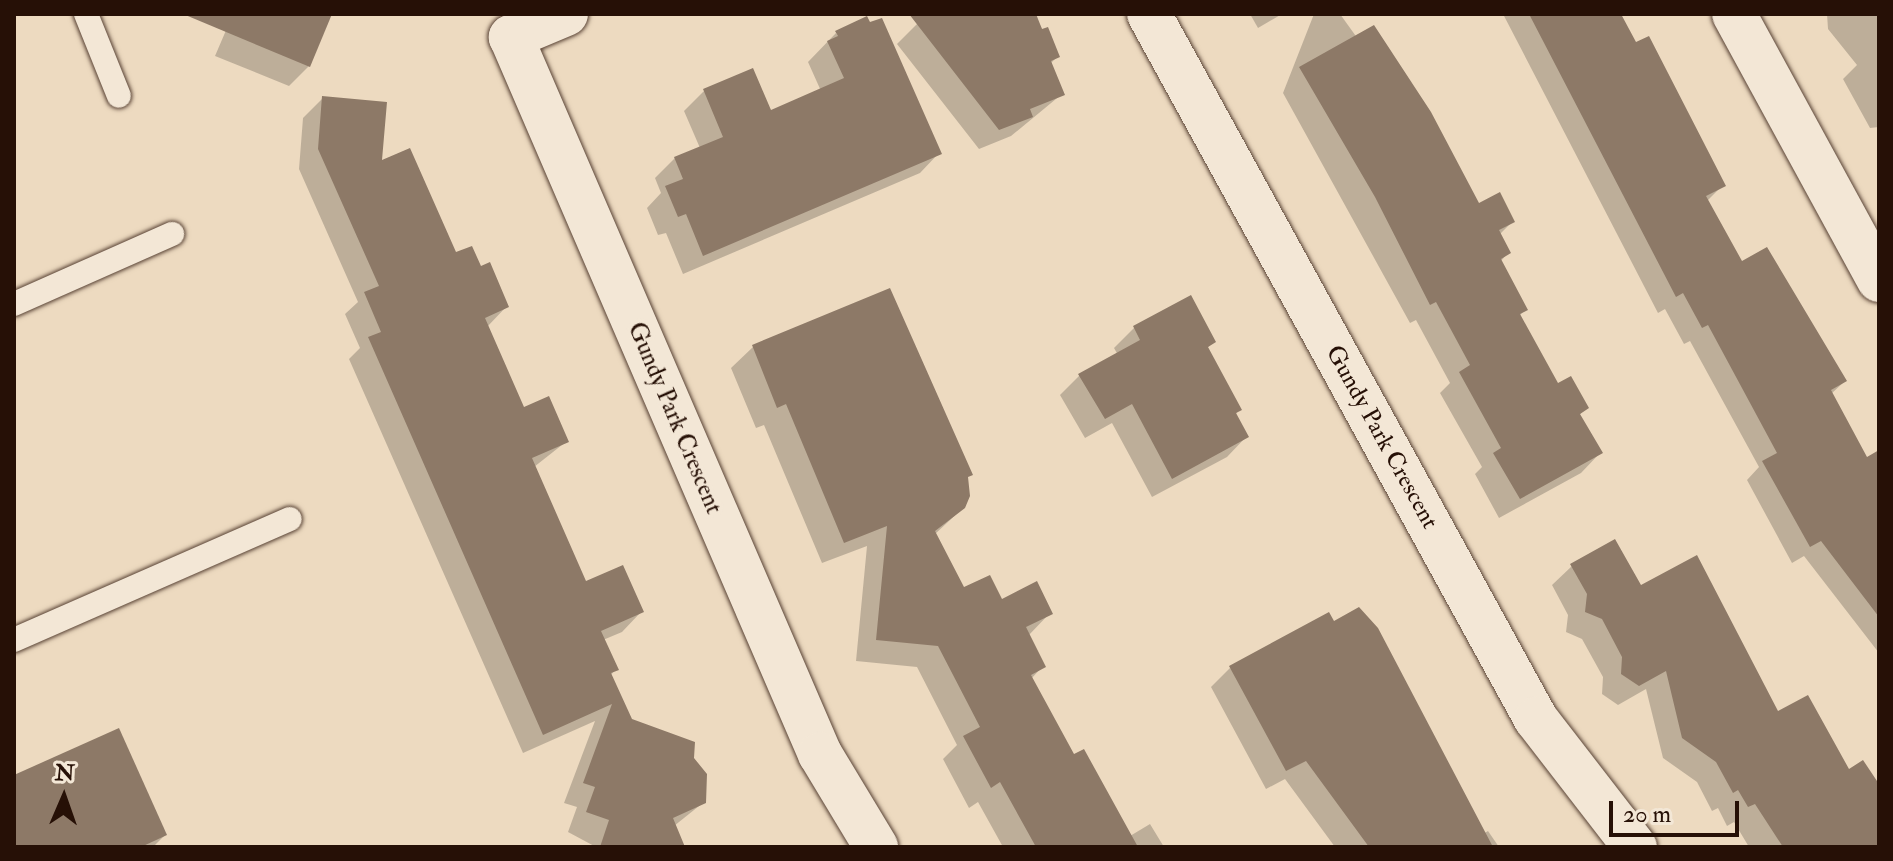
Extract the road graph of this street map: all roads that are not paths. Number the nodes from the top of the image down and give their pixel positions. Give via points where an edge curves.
1 (86, 14) edge
2 (566, 14) edge
3 (1149, 14) edge
4 (1734, 14) edge
5 (119, 96) dead end
6 (172, 234) dead end
7 (1879, 280) edge
8 (14, 304) edge
9 (290, 519) dead end
10 (14, 640) edge
11 (876, 847) edge
12 (1635, 847) edge

1 - 5 lane
2 - 11 street, Gundy Park Crescent via 511,37 820,754
3 - 12 street, Gundy Park Crescent via 1536,719
4 - 7 street
6 - 8 lane
9 - 10 lane

